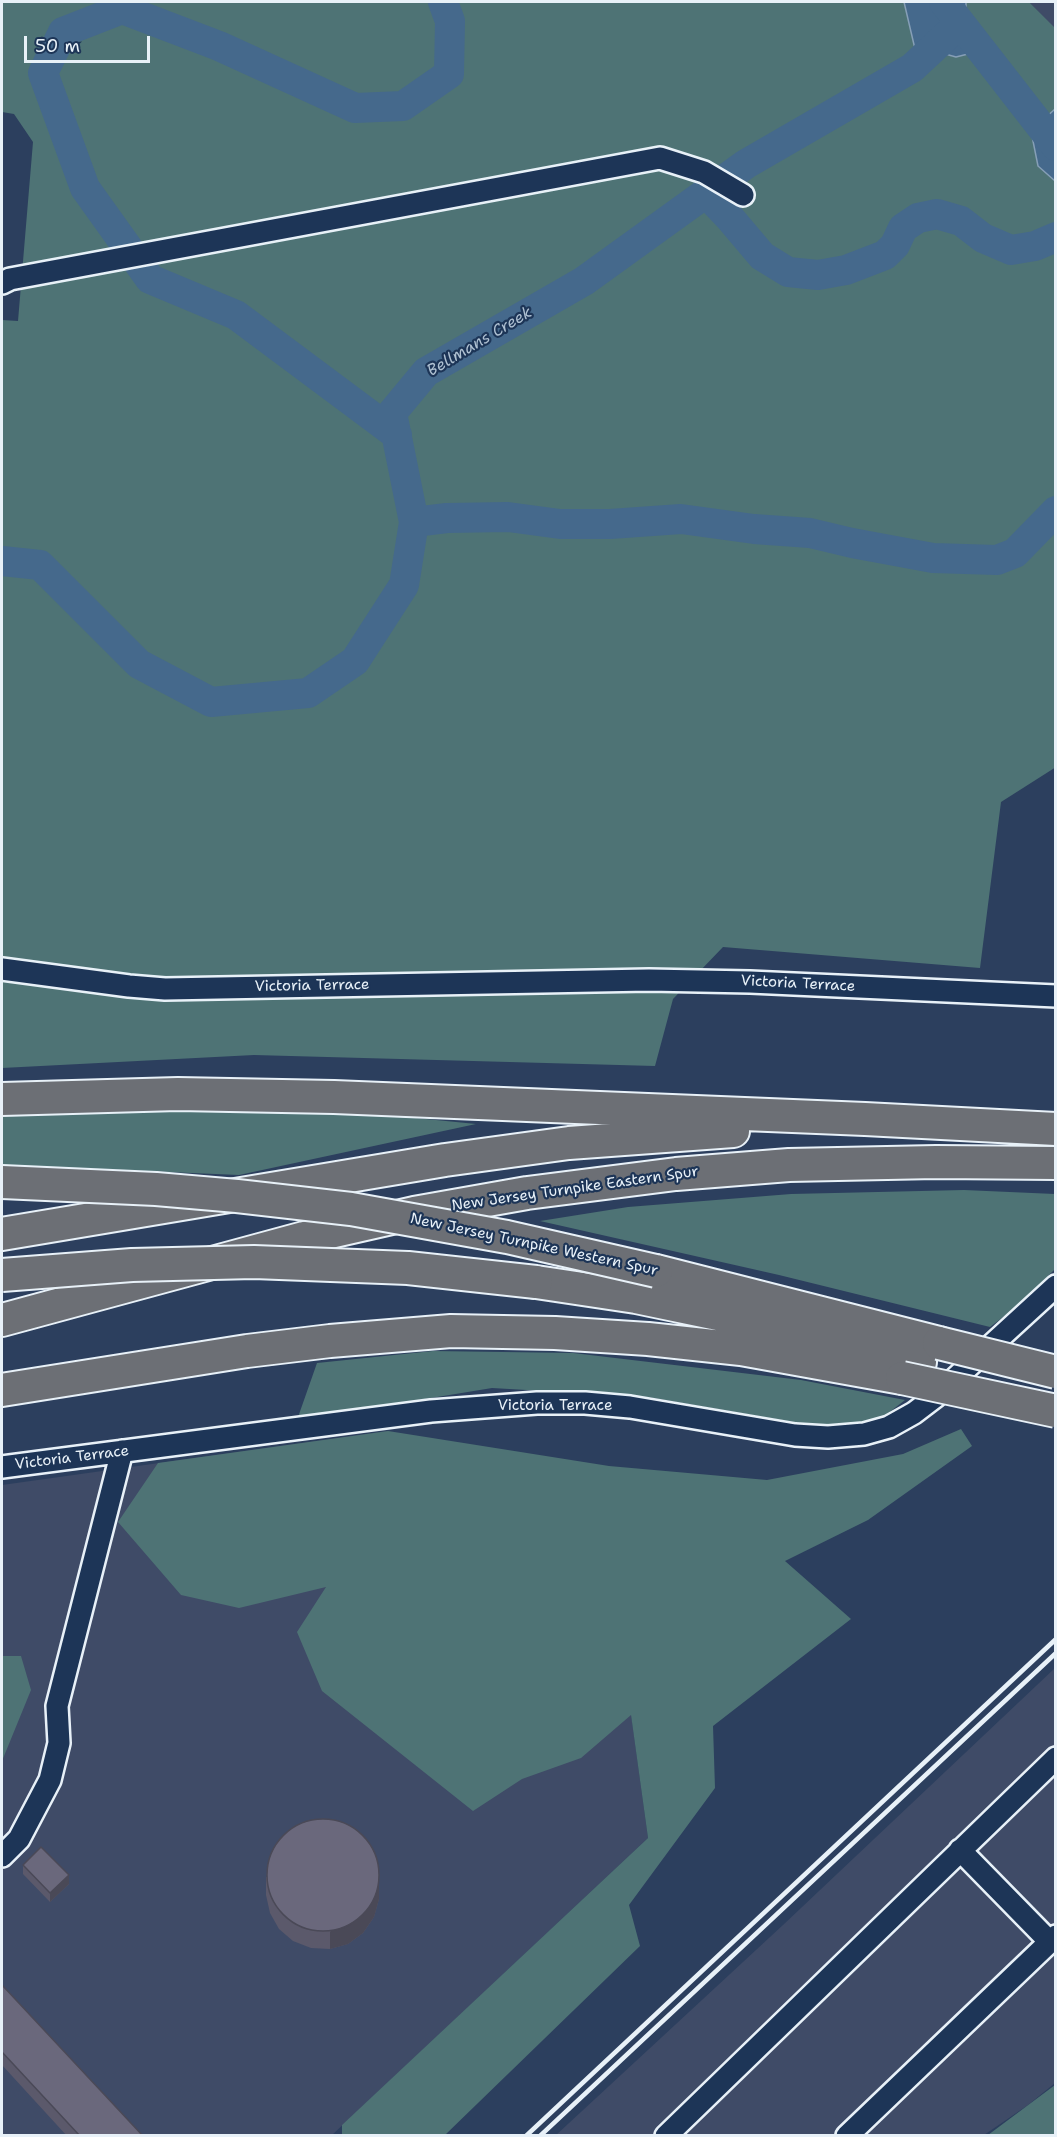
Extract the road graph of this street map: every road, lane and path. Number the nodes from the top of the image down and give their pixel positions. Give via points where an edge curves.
1 (743, 195) dead end
2 (2, 283) edge
3 (2, 969) edge
4 (1056, 996) edge
5 (2, 1100) edge
6 (865, 1119) junction
7 (1056, 1129) edge
8 (1056, 1163) edge
9 (2, 1182) edge
10 (2, 1234) edge
11 (2, 1275) edge
12 (1056, 1286) edge
13 (2, 1320) edge
14 (920, 1361) junction
15 (1056, 1372) edge
16 (2, 1390) edge
17 (1056, 1396) edge
18 (1056, 1411) edge
19 (122, 1451) junction
20 (2, 1467) edge
21 (1056, 1758) edge
22 (960, 1850) junction
23 (2, 1856) edge
24 (1053, 1939) edge
25 (666, 2136) edge
26 (847, 2136) edge

1 - 2 street via 704,172 660,158
3 - 4 street, Victoria Terrace via 165,989 649,980
5 - 6 highway via 149,1094 287,1096
6 - 7 highway
6 - 10 highway via 482,1154
8 - 13 highway, New Jersey Turnpike Eastern Spur via 789,1165 676,1174 527,1193 304,1238
9 - 14 highway, New Jersey Turnpike Western Spur, bridge via 237,1196 342,1208 507,1237 656,1271
11 - 14 highway, New Jersey Turnpike Western Spur, bridge via 132,1265 254,1262 408,1269 608,1293
12 - 19 street, Victoria Terrace via 914,1413 889,1427 864,1434 795,1435 630,1407 537,1403 431,1411
14 - 15 highway, New Jersey Turnpike Western Spur, bridge
14 - 16 highway via 648,1339 442,1332 266,1348
14 - 17 highway, New Jersey Turnpike Western Spur
14 - 18 highway, bridge
19 - 20 street, Victoria Terrace
19 - 23 street via 57,1706 59,1743 51,1780 19,1839
21 - 22 street
22 - 24 street
22 - 25 street
24 - 26 street

